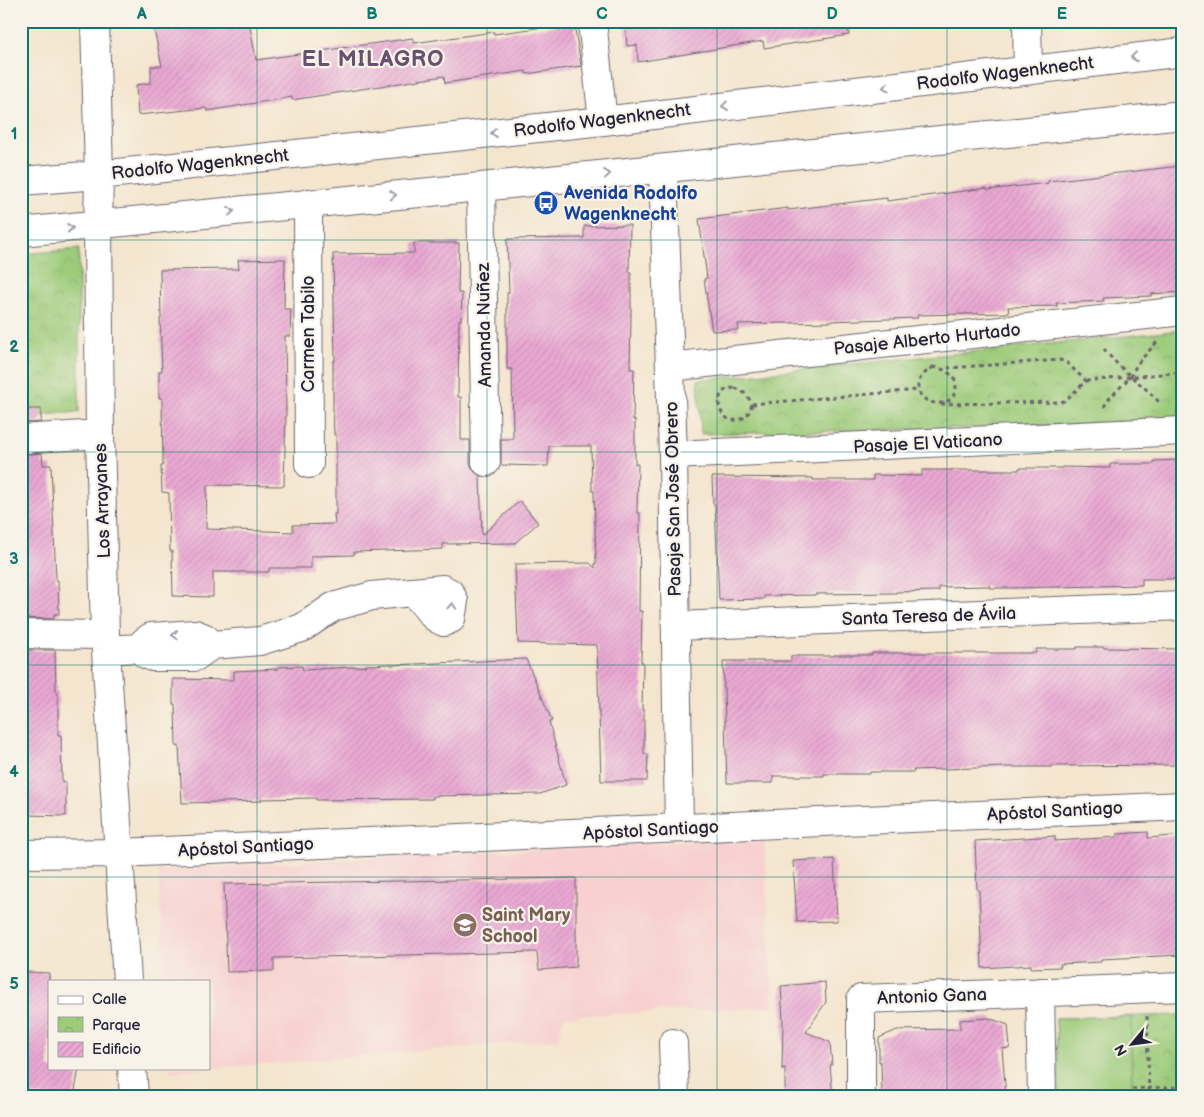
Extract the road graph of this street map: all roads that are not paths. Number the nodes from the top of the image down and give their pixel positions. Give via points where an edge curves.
1 (95, 21) edge
2 (592, 21) edge
3 (1027, 21) edge
4 (1183, 52) edge
5 (1028, 70) junction
6 (1183, 116) edge
7 (603, 121) junction
8 (663, 169) junction
9 (99, 175) junction
10 (21, 181) edge
11 (481, 187) junction
12 (308, 203) junction
13 (98, 225) junction
14 (21, 232) edge
15 (1183, 311) edge
16 (670, 367) junction
17 (1183, 431) edge
18 (100, 434) junction
19 (21, 439) edge
20 (673, 455) junction
21 (486, 462) dead end
22 (309, 464) dead end
23 (411, 592) dead end
24 (1183, 606) edge
25 (676, 626) junction
26 (21, 634) edge
27 (106, 642) junction
28 (1183, 806) edge
29 (679, 828) junction
30 (119, 853) junction
31 (21, 854) edge
32 (126, 980) edge
33 (1183, 987) edge
34 (1040, 992) junction
35 (673, 1043) dead end
36 (132, 1070) edge
37 (134, 1096) edge
38 (675, 1096) edge
39 (862, 1096) edge
40 (1042, 1096) edge

1 - 9 street, Los Arrayanes
2 - 7 street
3 - 5 street
4 -> 5 street, Rodolfo Wagenknecht
5 -> 7 street, Rodolfo Wagenknecht
6 - 8 street
7 -> 9 street, Rodolfo Wagenknecht
11 -> 8 street
8 - 16 street, Pasaje San José Obrero
9 - 10 street, Rodolfo Wagenknecht
9 - 13 street, Los Arrayanes
12 -> 11 street
11 - 21 street, Amanda Nuñez
13 -> 12 street
12 - 22 street, Carmen Tabilo
14 -> 13 street
13 - 18 street, Los Arrayanes
15 - 16 street, Pasaje Alberto Hurtado
16 - 20 street, Pasaje San José Obrero
17 - 20 street, Pasaje El Vaticano
18 - 19 street
18 - 27 street, Los Arrayanes
20 - 25 street, Pasaje San José Obrero
23 - 27 street via 372,596 333,607 302,628 260,641 212,645 195,657 152,657 139,648
24 - 25 street, Santa Teresa de Ávila
25 - 29 street, Pasaje San José Obrero
26 - 27 street
27 - 30 street, Los Arrayanes
28 - 29 street, Apóstol Santiago
29 - 30 street, Apóstol Santiago
30 - 31 street, Apóstol Santiago
30 - 32 street, Los Arrayanes
33 - 34 street, Antonio Gana
34 - 39 street, Antonio Gana via 860,999
34 - 40 street
35 - 38 street
36 - 37 street

